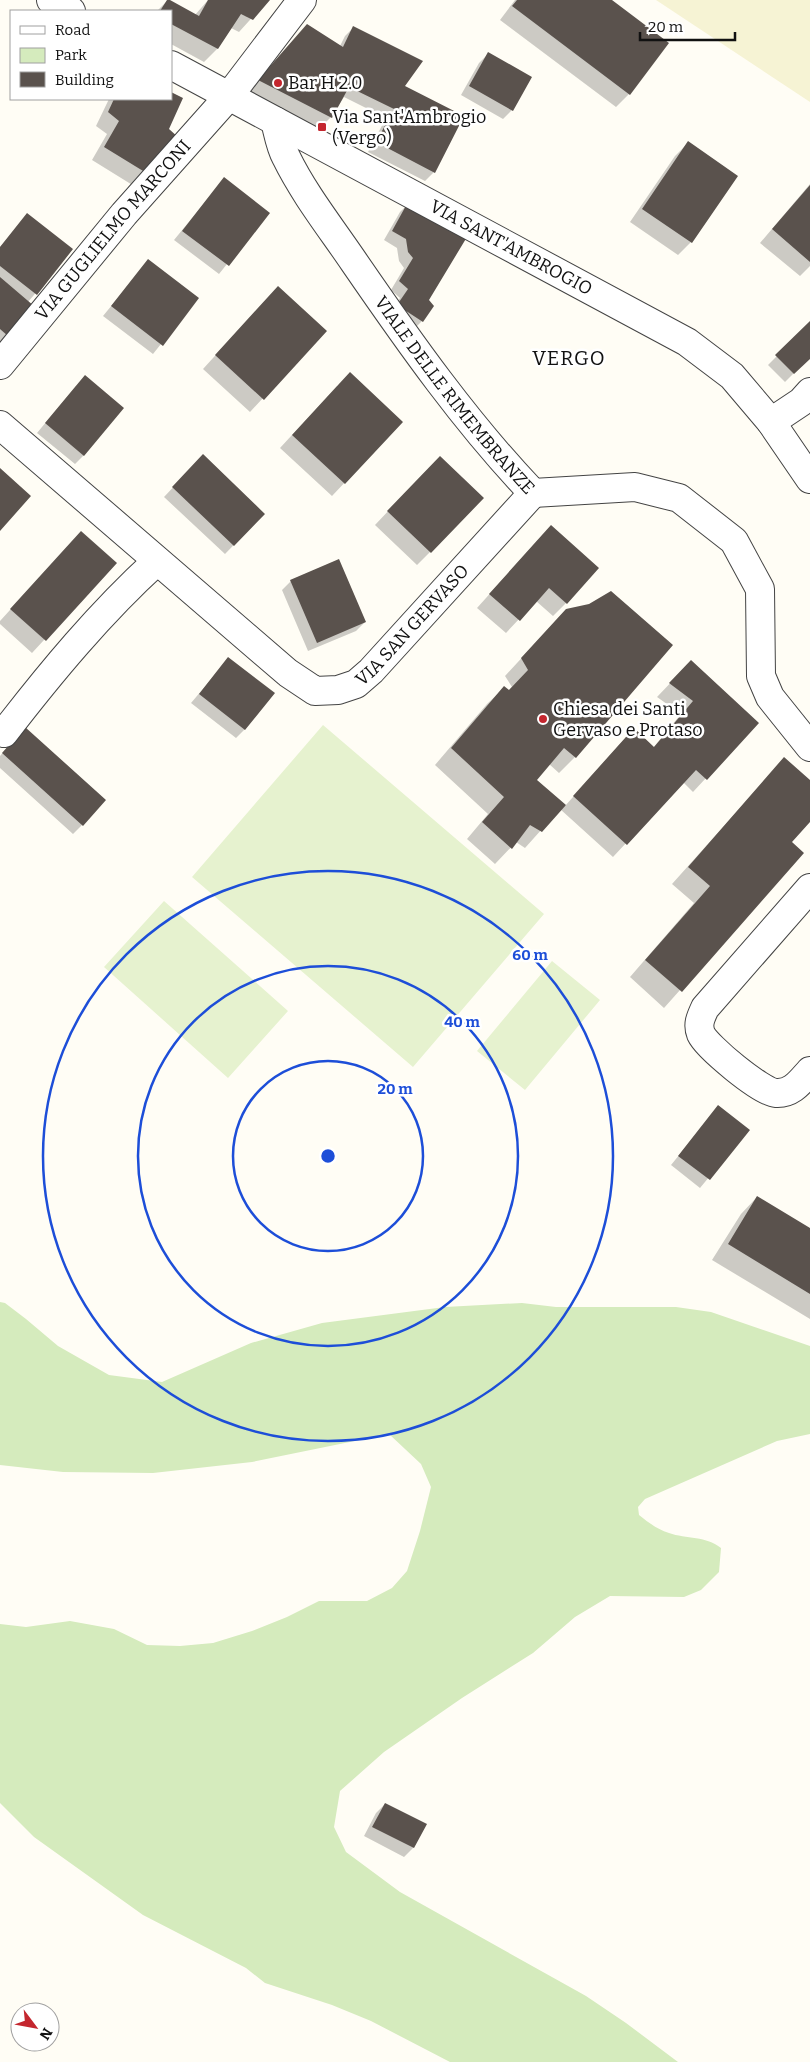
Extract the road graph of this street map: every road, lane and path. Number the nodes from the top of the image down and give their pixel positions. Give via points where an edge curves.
1 (51, 0) edge
2 (302, 0) edge
3 (69, 10) edge
4 (172, 66) edge
5 (229, 96) junction
6 (275, 120) junction
7 (0, 365) edge
8 (810, 392) edge
9 (771, 422) junction
10 (0, 425) edge
11 (810, 479) edge
12 (533, 492) junction
13 (157, 561) junction
14 (4, 733) dead end
15 (810, 747) edge
16 (810, 888) edge
17 (810, 1071) edge

1 - 3 street
2 - 5 street, VIA GUGLIELMO MARCONI
4 - 5 street, VIA SANT'AMBROGIO
5 - 6 street, VIA SANT'AMBROGIO
5 - 7 street, VIA GUGLIELMO MARCONI via 124,214
6 - 9 street, VIA SANT'AMBROGIO via 687,342 732,376
6 - 12 street, VIALE DELLE RIMEMBRANZE via 285,155 301,183 394,319 466,415
8 - 9 street
9 - 11 street, VIA SANT'AMBROGIO
10 - 13 street, VIA SAN GERVASO
12 - 13 street, VIA SAN GERVASO via 372,671 356,684 338,690 315,691 288,673
12 - 15 street, VIALE DELLE RIMEMBRANZE via 635,487 653,491 679,498 734,541 760,589 761,676 770,697
13 - 14 street via 99,618
16 - 17 street via 705,1008 699,1024 702,1035 715,1050 755,1085 775,1093 793,1089

